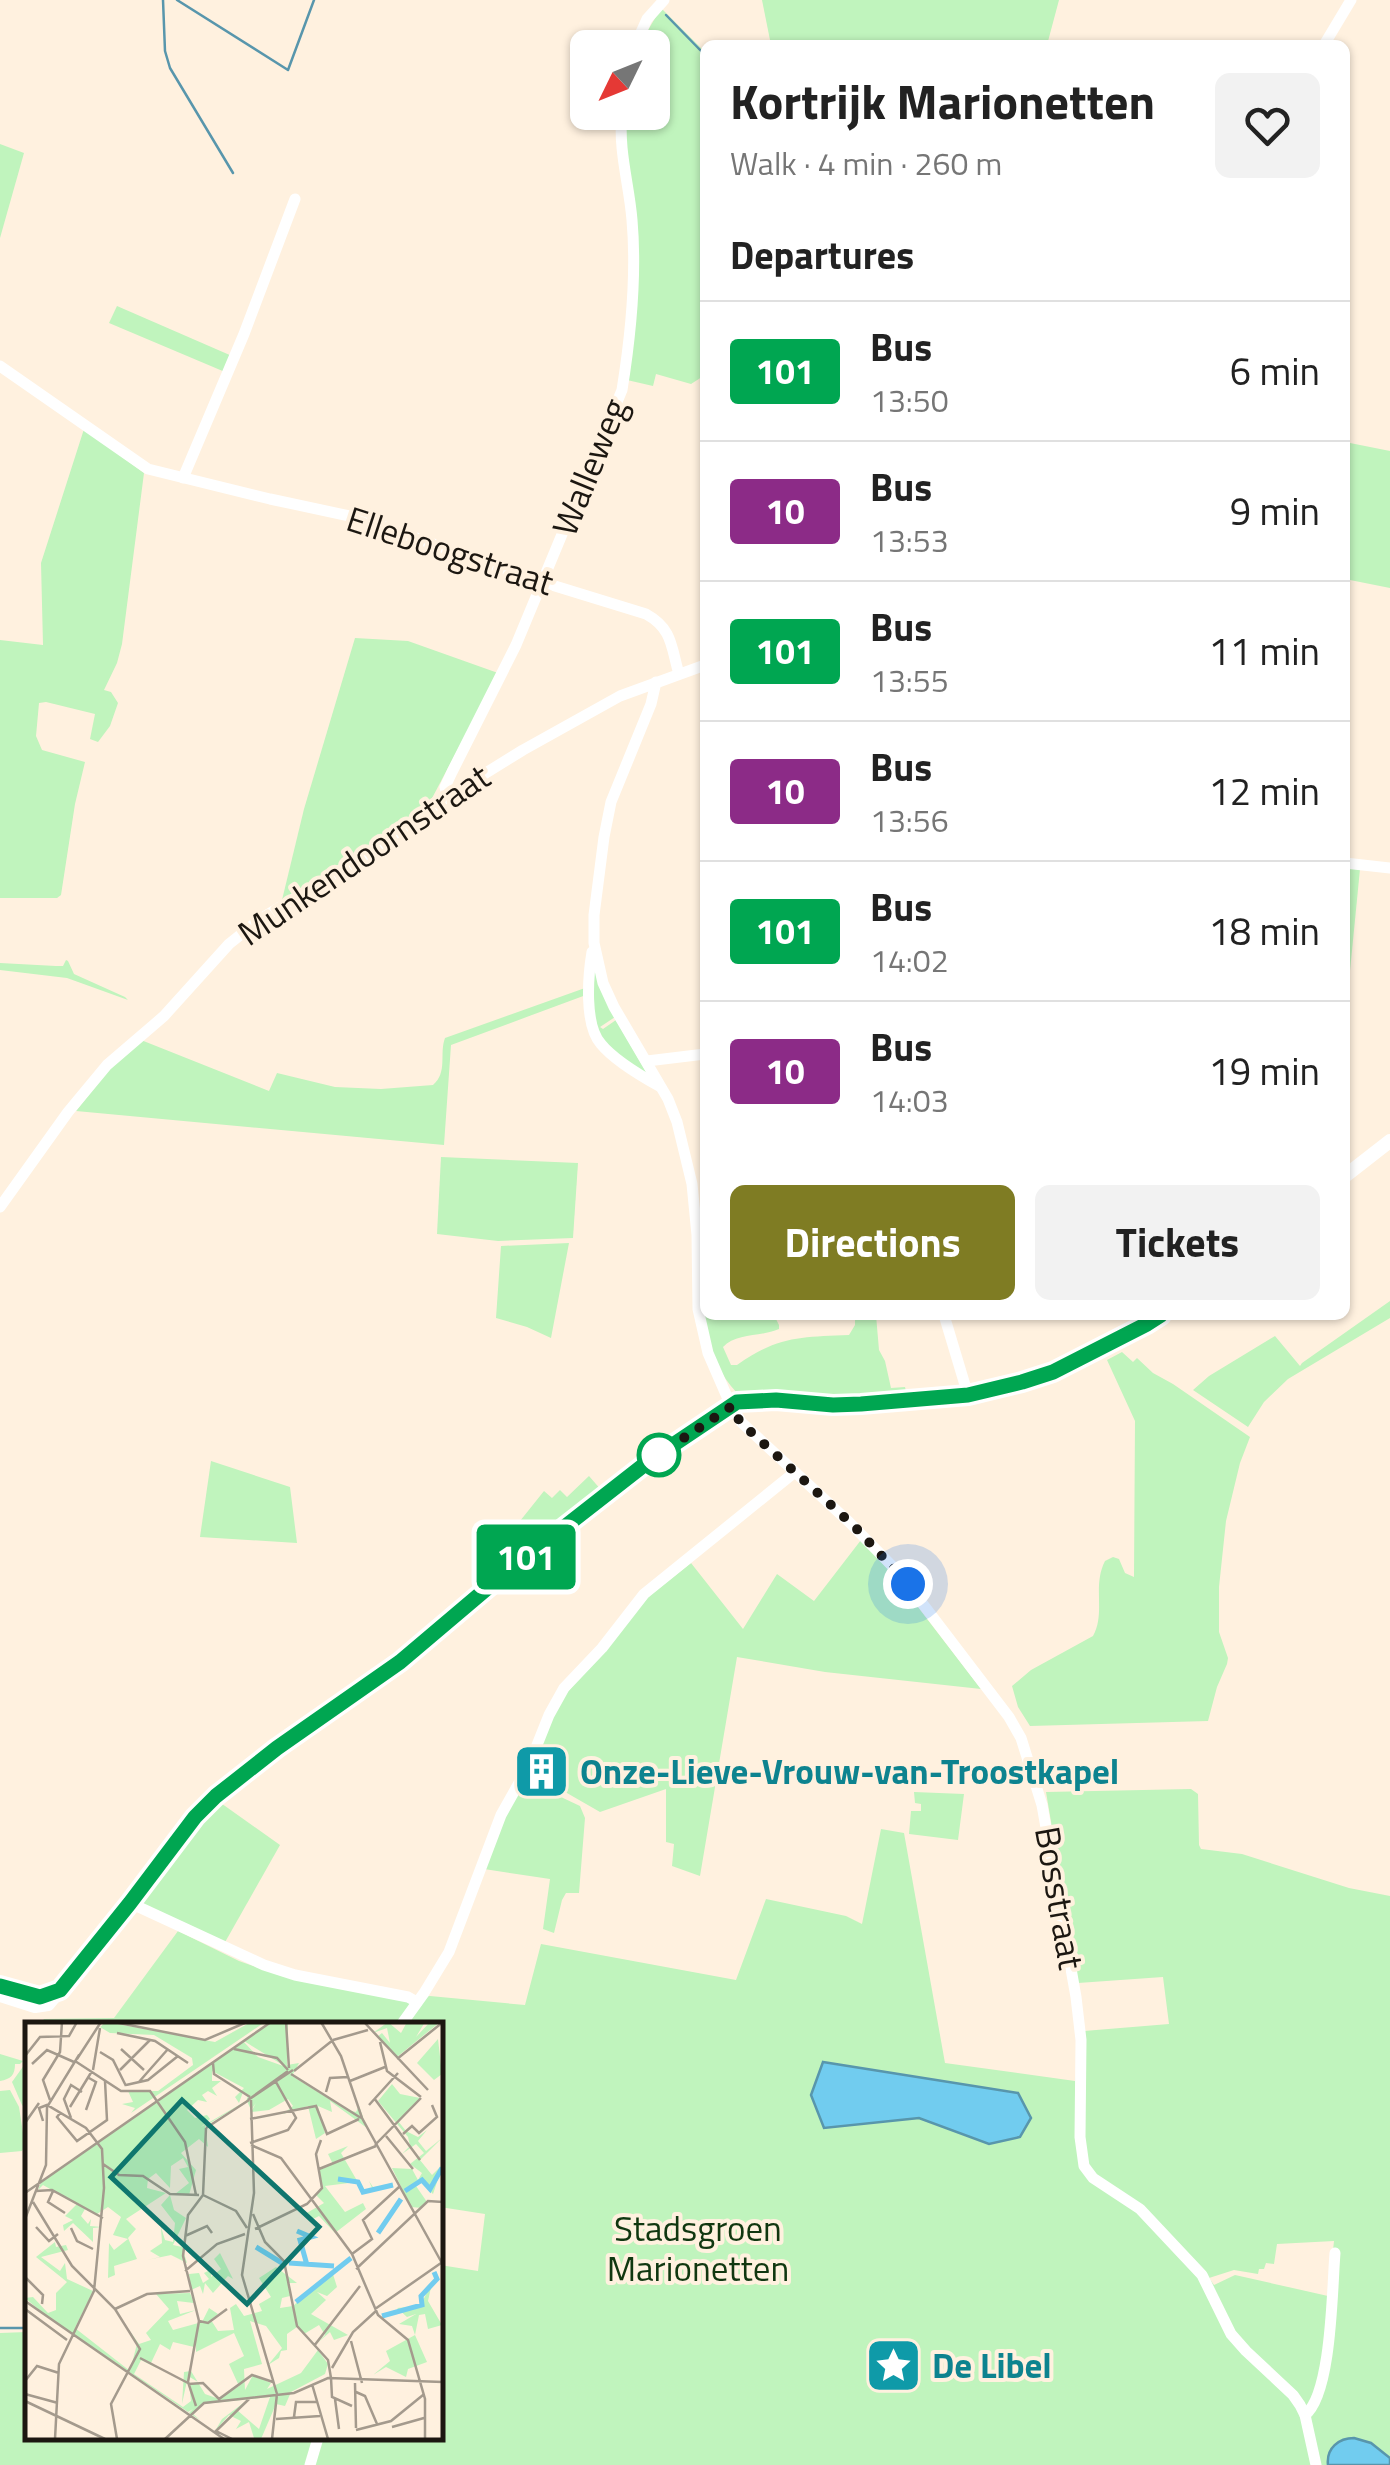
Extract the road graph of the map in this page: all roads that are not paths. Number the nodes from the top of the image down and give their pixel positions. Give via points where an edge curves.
1 (664, 0) edge
2 (1351, 0) edge
3 (642, 30) edge
4 (1327, 40) edge
5 (622, 130) edge
6 (295, 199) dead end
7 (0, 366) edge
8 (182, 478) junction
9 (542, 582) junction
10 (700, 667) edge
11 (678, 674) junction
12 (656, 682) junction
13 (447, 797) junction
14 (1350, 863) edge
15 (1390, 868) edge
16 (594, 943) junction
17 (700, 1055) edge
18 (648, 1061) junction
19 (663, 1088) junction
20 (1390, 1142) edge
21 (1350, 1172) edge
22 (0, 1207) edge
23 (700, 1320) edge
24 (700, 1320) edge
25 (946, 1320) edge
26 (1153, 1320) edge
27 (968, 1395) junction
28 (732, 1406) junction
29 (795, 1472) junction
30 (130, 1903) junction
31 (0, 1986) edge
32 (60, 1990) junction
33 (0, 1995) edge
34 (417, 2002) junction
35 (404, 2022) edge
36 (1335, 2252) dead end
37 (1304, 2415) junction
38 (317, 2440) edge
39 (310, 2465) edge
40 (1316, 2465) edge

1 - 3 street
2 - 4 street
5 - 9 street, Walleweg via 635,265 622,390
6 - 8 street
7 - 8 street, Elleboogstraat via 148,468
8 - 9 street, Elleboogstraat via 359,518
9 - 11 street, Elleboogstraat via 654,618 666,631
9 - 13 street, Walleweg via 452,772
10 - 11 street, Munkendoornstraat
11 - 12 street, Munkendoornstraat
12 - 13 street, Munkendoornstraat via 590,712
12 - 16 street via 611,802
13 - 22 street, Munkendoornstraat via 229,944 164,1016 106,1065
14 - 15 street
16 - 18 street, Bosstraat via 603,983
16 - 19 street via 594,1034
17 - 18 street
18 - 19 street, Bosstraat
19 - 24 street, Bosstraat via 692,1184
20 - 21 street
23 - 28 street, Bosstraat
25 - 27 street
26 - 27 street via 1053,1372
27 - 28 street via 833,1405 742,1400
28 - 29 street, Bosstraat via 740,1422
28 - 30 street via 649,1461 400,1662 216,1796
29 - 34 street via 644,1594 564,1688 501,1815 449,1952
29 - 37 street, Bosstraat via 900,1574 1022,1738 1042,1805 1076,1997 1084,2166 1140,2209 1194,2267 1231,2334 1293,2395
30 - 32 street
30 - 34 street via 264,1966
31 - 32 street via 36,1996
32 - 33 street via 41,2007
34 - 35 street
36 - 37 street via 1324,2372
37 - 40 street, Bosstraat
38 - 39 street

